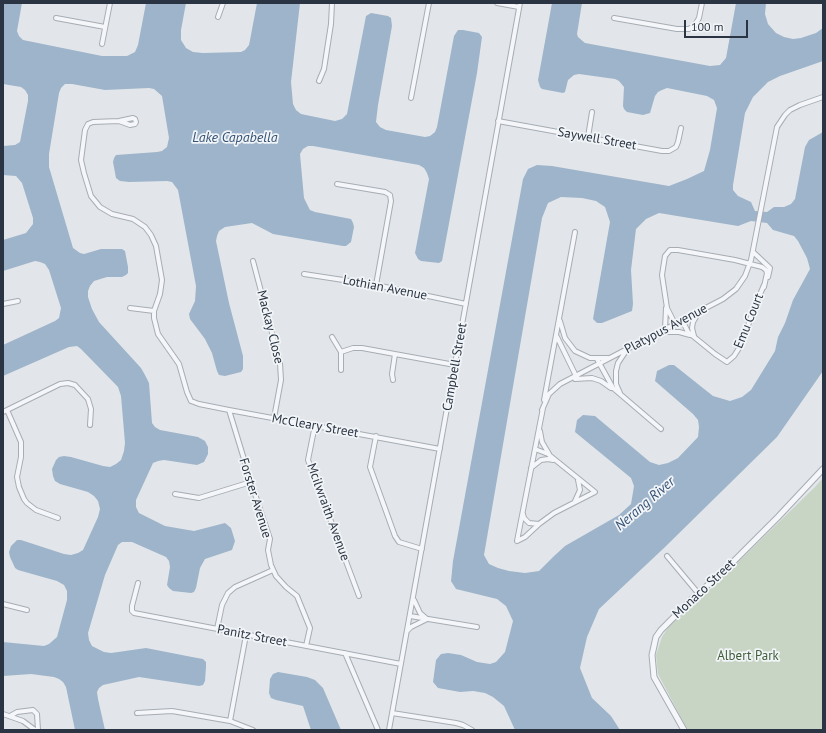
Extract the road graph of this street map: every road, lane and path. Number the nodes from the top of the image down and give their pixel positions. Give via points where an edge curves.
1 (110, 3) edge
2 (223, 3) edge
3 (332, 3) edge
4 (429, 3) edge
5 (497, 3) edge
6 (702, 3) edge
7 (519, 5) edge
8 (218, 17) dead end
9 (56, 18) dead end
10 (614, 18) dead end
11 (105, 27) junction
12 (102, 44) dead end
13 (319, 81) dead end
14 (823, 97) edge
15 (411, 98) dead end
16 (592, 112) dead end
17 (498, 121) junction
18 (119, 122) dead end
19 (681, 128) dead end
20 (588, 137) junction
21 (337, 184) dead end
22 (575, 232) dead end
23 (753, 252) junction
24 (253, 261) dead end
25 (750, 264) junction
26 (304, 274) dead end
27 (376, 285) junction
28 (764, 287) junction
29 (18, 301) dead end
30 (3, 304) edge
31 (466, 304) junction
32 (667, 306) junction
33 (130, 308) dead end
34 (702, 310) junction
35 (154, 311) junction
36 (560, 315) junction
37 (682, 320) junction
38 (675, 324) junction
39 (665, 329) junction
40 (556, 332) junction
41 (660, 332) junction
42 (332, 336) dead end
43 (694, 337) junction
44 (629, 348) junction
45 (341, 352) junction
46 (395, 354) junction
47 (616, 355) junction
48 (597, 359) junction
49 (599, 364) junction
50 (455, 365) junction
51 (340, 370) dead end
52 (576, 377) junction
53 (393, 380) dead end
54 (613, 389) junction
55 (623, 398) junction
56 (229, 410) junction
57 (542, 410) junction
58 (5, 411) edge
59 (274, 418) junction
60 (90, 424) dead end
61 (315, 425) junction
62 (539, 427) junction
63 (661, 428) dead end
64 (376, 436) junction
65 (440, 449) junction
66 (535, 449) junction
67 (551, 457) junction
68 (557, 462) junction
69 (823, 468) edge
70 (530, 471) junction
71 (576, 478) junction
72 (251, 482) junction
73 (175, 494) dead end
74 (573, 503) junction
75 (523, 512) junction
76 (58, 518) dead end
77 (539, 524) junction
78 (422, 549) junction
79 (667, 556) dead end
80 (273, 570) junction
81 (138, 583) dead end
82 (698, 593) junction
83 (359, 596) dead end
84 (413, 598) junction
85 (3, 604) edge
86 (27, 610) dead end
87 (410, 616) junction
88 (427, 619) junction
89 (477, 627) dead end
90 (218, 629) junction
91 (407, 632) junction
92 (246, 635) junction
93 (306, 646) junction
94 (345, 654) junction
95 (401, 664) junction
96 (137, 713) dead end
97 (392, 713) junction
98 (3, 714) edge
99 (10, 716) junction
100 (230, 722) junction
101 (35, 730) edge
102 (38, 730) edge
103 (253, 730) edge
104 (378, 730) edge
105 (389, 730) edge
106 (472, 730) edge
107 (684, 730) edge

1 - 11 street
2 - 8 street
3 - 13 street via 324,69
4 - 15 street
5 - 7 street
6 - 10 street via 699,18 689,29
7 - 17 street, Campbell Street
9 - 11 street
11 - 12 street
14 - 23 street, Platypus Avenue via 795,107 780,120 774,134
16 - 20 street
17 - 20 street, Saywell Street
17 - 31 street, Campbell Street
18 - 35 street via 88,124 81,160 91,196 100,207 112,214 133,219 145,226 151,235 156,246 162,280
19 - 20 street, Saywell Street via 676,147 669,151
21 - 27 street via 390,195
22 - 36 street
23 - 25 street, Platypus Avenue
23 - 28 street, Emu Court via 770,269
24 - 59 street, Mackay Close via 280,363 281,380
25 - 28 street, Emu Court via 767,270
25 - 32 street via 669,250 662,272
25 - 34 street, Platypus Avenue via 736,289
26 - 27 street, Lothian Avenue
27 - 31 street, Lothian Avenue
28 - 43 street, Emu Court via 736,354 729,361 719,357
29 - 30 street
31 - 50 street, Campbell Street
32 - 38 street
32 - 39 street
33 - 35 street
34 - 37 street, Platypus Avenue
34 - 43 street via 693,322
35 - 56 street, McCleary Street via 158,334 178,364 191,401
36 - 40 street
36 - 48 street via 562,330 570,345 582,355
37 - 38 street, Platypus Avenue
37 - 43 street, Emu Court
38 - 39 street, Platypus Avenue
39 - 41 street, Platypus Avenue
40 - 52 street via 558,343
40 - 57 street
41 - 43 street via 679,332
41 - 44 street, Platypus Avenue
42 - 45 street
44 - 47 street, Platypus Avenue
44 - 55 street via 621,357 616,371 617,386
45 - 46 street via 362,348
45 - 51 street
46 - 50 street
46 - 53 street
47 - 48 street
47 - 49 street, Platypus Avenue
48 - 49 street
49 - 52 street, Platypus Avenue
49 - 54 street
50 - 65 street, Campbell Street
52 - 54 street via 594,379
52 - 57 street via 553,390
54 - 55 street
55 - 63 street
56 - 59 street, McCleary Street
56 - 72 street, Forster Avenue
57 - 62 street
58 - 60 street via 60,384 68,383 75,385 88,399 91,409
58 - 76 street via 21,442 17,477 24,499 36,510
59 - 61 street, McCleary Street
61 - 64 street, McCleary Street
61 - 83 street, Mcilwraith Avenue via 308,460
62 - 66 street
62 - 67 street via 542,442
64 - 65 street, McCleary Street
64 - 78 street via 370,467 395,536 399,542
65 - 78 street, Campbell Street
66 - 67 street
66 - 70 street
67 - 68 street
68 - 70 street via 542,460 534,464
68 - 71 street
69 - 82 street, Monaco Street via 778,517
70 - 75 street
71 - 74 street via 580,491
71 - 74 street via 595,492
72 - 73 street via 199,498
72 - 80 street, Forster Avenue via 270,539 268,550
74 - 77 street
75 - 77 street via 527,521
75 - 77 street via 517,541
78 - 84 street, Campbell Street
79 - 82 street
80 - 90 street via 235,587 228,593 222,605
80 - 93 street, Forster Avenue via 297,596 310,628
81 - 90 street, Panitz Street via 132,606 134,613
82 - 107 street, Monaco Street via 661,630 656,637 652,655 654,677
84 - 87 street, Campbell Street
84 - 88 street via 415,606
85 - 86 street
87 - 88 street
87 - 91 street, Campbell Street
88 - 89 street
88 - 91 street via 410,627
90 - 92 street, Panitz Street
91 - 95 street, Campbell Street
92 - 93 street, Panitz Street
92 - 100 street
93 - 94 street, Panitz Street
94 - 95 street, Panitz Street
94 - 104 street
95 - 97 street, Campbell Street
96 - 100 street via 172,711
97 - 105 street, Campbell Street
97 - 106 street via 456,723
98 - 99 street
99 - 101 street
99 - 102 street via 17,712 33,710
100 - 103 street

